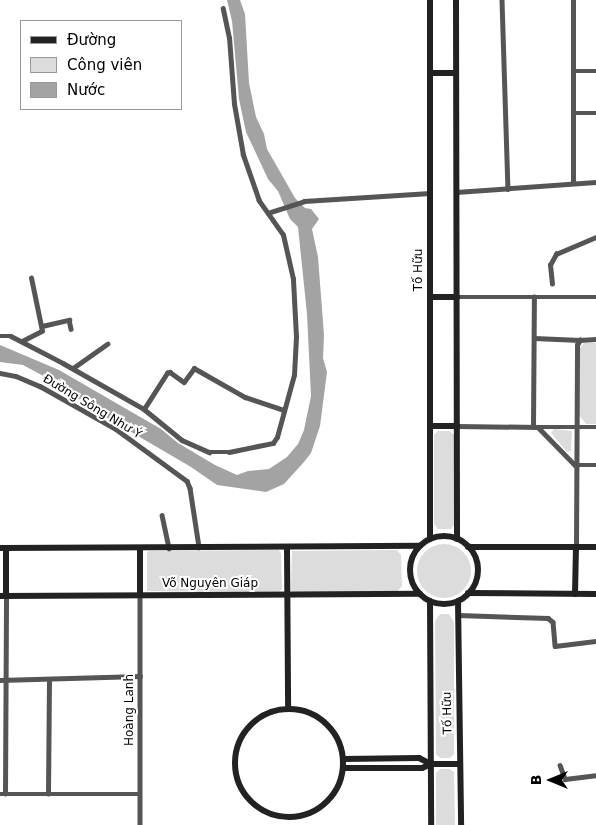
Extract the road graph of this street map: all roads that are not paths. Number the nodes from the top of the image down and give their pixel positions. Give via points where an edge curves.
1 (430, 0) edge
2 (456, 0) edge
3 (502, 0) edge
4 (573, 0) edge
5 (223, 9) dead end
6 (574, 71) junction
7 (596, 71) edge
8 (430, 73) junction
9 (456, 73) junction
10 (574, 113) junction
11 (596, 113) edge
12 (596, 182) edge
13 (573, 184) junction
14 (508, 188) junction
15 (456, 192) junction
16 (430, 193) junction
17 (268, 213) junction
18 (596, 237) edge
19 (31, 278) dead end
20 (552, 284) dead end
21 (430, 297) junction
22 (457, 297) junction
23 (534, 297) junction
24 (596, 297) edge
25 (42, 326) junction
26 (70, 328) dead end
27 (0, 336) edge
28 (534, 338) junction
29 (596, 339) edge
30 (580, 340) junction
31 (22, 341) junction
32 (107, 344) dead end
33 (72, 368) junction
34 (0, 372) edge
35 (144, 410) junction
36 (284, 410) junction
37 (430, 426) junction
38 (457, 426) junction
39 (536, 427) junction
40 (576, 427) junction
41 (596, 427) edge
42 (575, 465) junction
43 (596, 465) edge
44 (162, 515) dead end
45 (430, 539) junction
46 (457, 539) junction
47 (420, 546) junction
48 (199, 547) junction
49 (287, 547) junction
50 (468, 547) junction
51 (576, 547) junction
52 (596, 547) edge
53 (3, 548) edge
54 (140, 548) junction
55 (169, 548) junction
56 (468, 593) junction
57 (420, 594) junction
58 (575, 594) junction
59 (596, 594) edge
60 (140, 595) junction
61 (3, 596) edge
62 (287, 596) junction
63 (430, 601) junction
64 (458, 601) junction
65 (458, 616) junction
66 (596, 641) edge
67 (140, 676) junction
68 (0, 680) edge
69 (6, 680) junction
70 (49, 680) junction
71 (288, 709) junction
72 (398, 758) junction
73 (343, 759) junction
74 (366, 759) junction
75 (431, 764) junction
76 (460, 764) junction
77 (560, 765) dead end
78 (343, 768) junction
79 (366, 768) junction
80 (398, 768) junction
81 (596, 775) edge
82 (3, 794) edge
83 (48, 794) junction
84 (140, 794) junction
85 (288, 817) junction
86 (140, 825) edge
87 (288, 825) edge
88 (431, 825) edge
89 (461, 825) edge

1 - 8 street, Tố Hữu
2 - 9 street
3 - 14 street
4 - 6 street
5 - 17 street via 239,141 255,192
6 - 7 street
6 - 10 street
8 - 9 street
8 - 16 street, Tố Hữu
9 - 15 street
10 - 11 street
10 - 13 street
12 - 13 street
13 - 14 street
14 - 15 street
15 - 22 street
16 - 17 street via 304,201
16 - 21 street, Tố Hữu
17 - 36 street via 287,244 294,287 294,370
18 - 20 street via 556,254 550,264
19 - 25 street
21 - 22 street
21 - 37 street, Tố Hữu
22 - 23 street
22 - 38 street
23 - 24 street
23 - 28 street
25 - 26 street via 68,320
25 - 31 street via 41,333
27 - 31 street
28 - 30 street
28 - 39 street
29 - 30 street
30 - 40 street via 577,345
31 - 33 street
32 - 33 street
33 - 35 street
34 - 48 street, Đường Sông Như Ý via 40,386 116,429 187,481
35 - 36 street via 182,440 216,453 273,443
35 - 36 street via 166,373 170,372 184,382 194,368 244,397
37 - 38 street
37 - 45 street, Tố Hữu
38 - 39 street
38 - 46 street
39 - 40 street
39 - 42 street
40 - 41 street
40 - 42 street
42 - 43 street
42 - 51 street
44 - 55 street
45 - 46 street via 441,536
45 - 47 street
46 - 50 street
47 - 49 street
47 - 57 street via 410,570
48 - 49 street
48 - 55 street
49 - 62 street
50 - 51 street
50 - 56 street via 475,558 477,570 475,582
51 - 52 street
51 - 58 street
53 - 54 street
53 - 61 street
54 - 55 street
54 - 60 street
56 - 58 street
56 - 64 street
57 - 62 street, Võ Nguyên Giáp
57 - 63 street
58 - 59 street
60 - 61 street, Võ Nguyên Giáp
60 - 62 street, Võ Nguyên Giáp
60 - 67 street, Hoàng Lanh
61 - 69 street
62 - 71 street
63 - 64 street via 441,604
63 - 75 street, Tố Hữu
64 - 65 street, Tố Hữu
65 - 66 street via 548,618 552,622 555,646
65 - 76 street, Tố Hữu
67 - 70 street
67 - 84 street, Hoàng Lanh
68 - 69 street
69 - 70 street
69 - 82 street
70 - 83 street
71 - 73 street via 308,713 325,723 338,740
71 - 85 street via 268,714 251,726 240,743 236,763 240,784 251,801 268,813
72 - 74 street
72 - 75 street via 419,758
72 - 80 street
73 - 74 street
73 - 78 street
74 - 79 street
75 - 76 street
75 - 80 street via 422,768
75 - 88 street, Tố Hữu
76 - 89 street, Tố Hữu
77 - 81 street via 565,779
78 - 79 street
78 - 85 street via 338,787 325,804 308,814
79 - 80 street
82 - 83 street
83 - 84 street
84 - 86 street, Hoàng Lanh
85 - 87 street

